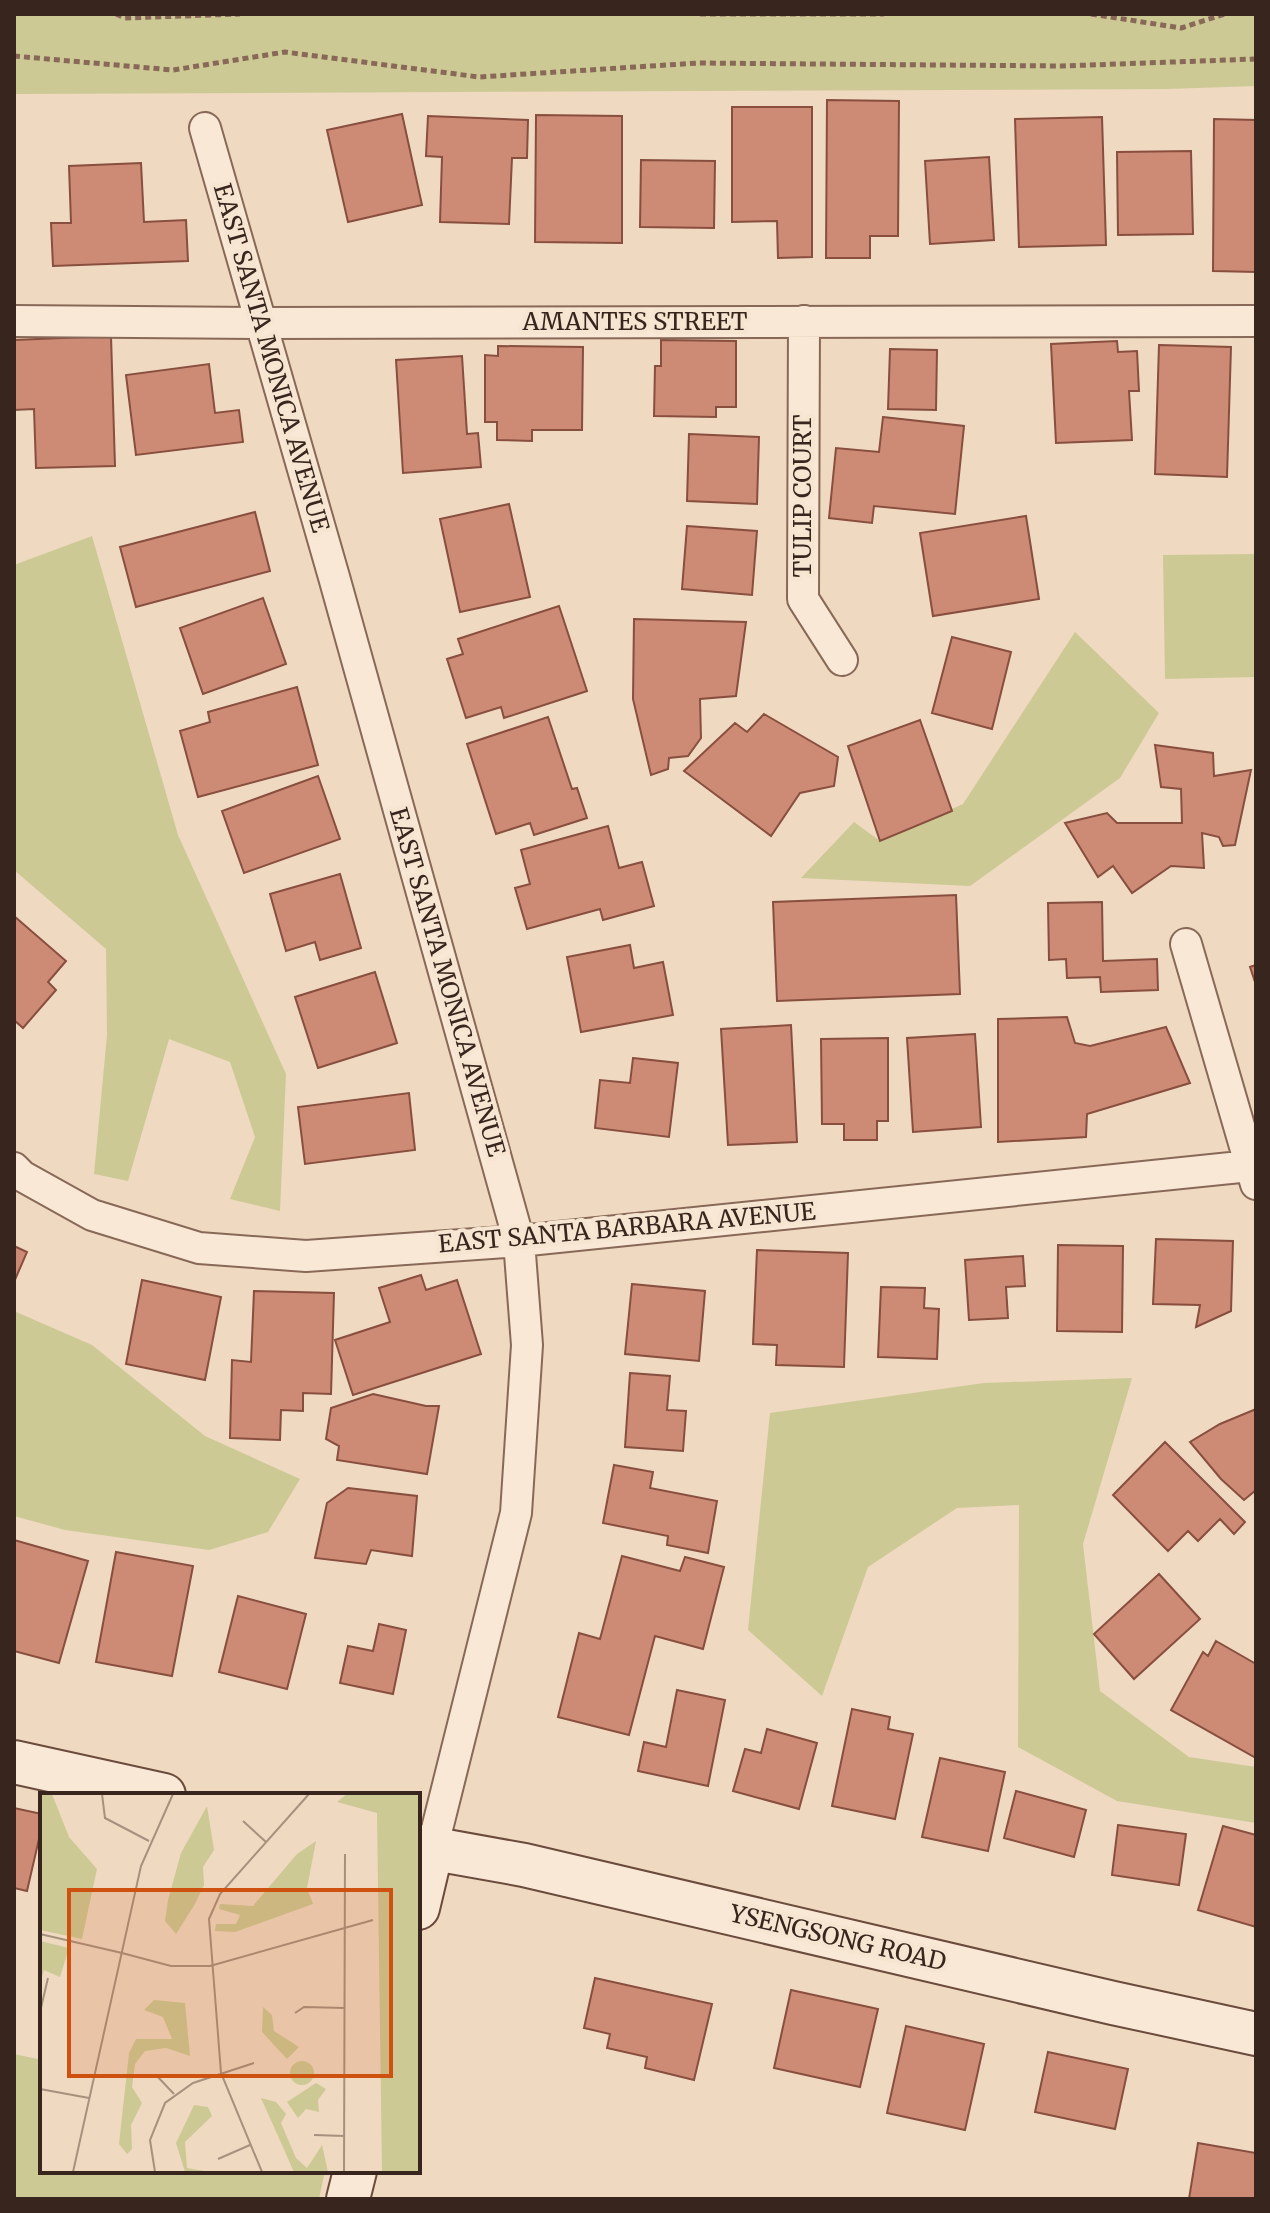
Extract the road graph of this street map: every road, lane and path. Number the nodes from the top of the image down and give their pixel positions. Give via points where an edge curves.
1 (116, 14) edge
2 (240, 14) edge
3 (700, 14) edge
4 (884, 14) edge
5 (1091, 14) edge
6 (1225, 14) edge
7 (14, 56) edge
8 (1256, 59) edge
9 (205, 128) dead end
10 (14, 321) edge
11 (804, 321) junction
12 (1256, 321) edge
13 (261, 323) junction
14 (842, 660) dead end
15 (1186, 944) dead end
16 (14, 1168) edge
17 (1254, 1171) edge
18 (519, 1241) junction
19 (14, 1762) edge
20 (155, 1793) edge
21 (425, 1848) edge
22 (420, 1891) edge
23 (1256, 2034) edge
24 (354, 2173) edge
25 (348, 2199) edge

1 - 2 path
3 - 4 path
5 - 6 path via 1181,28
7 - 8 path via 173,70 285,52 479,77 698,63 1062,66
9 - 13 street, EAST SANTA MONICA AVENUE
10 - 13 street, AMANTES STREET
11 - 12 street, AMANTES STREET
11 - 13 street, AMANTES STREET
11 - 14 street, TULIP COURT via 803,599
13 - 18 street, EAST SANTA MONICA AVENUE
15 - 17 street
16 - 18 street, EAST SANTA BARBARA AVENUE via 92,1215 199,1248 306,1256
17 - 18 street, EAST SANTA BARBARA AVENUE
18 - 21 street, EAST SANTA MONICA AVENUE via 527,1345 516,1513
19 - 20 main road
21 - 22 main road
21 - 23 main road, YSENGSONG ROAD via 539,1868
24 - 25 main road

